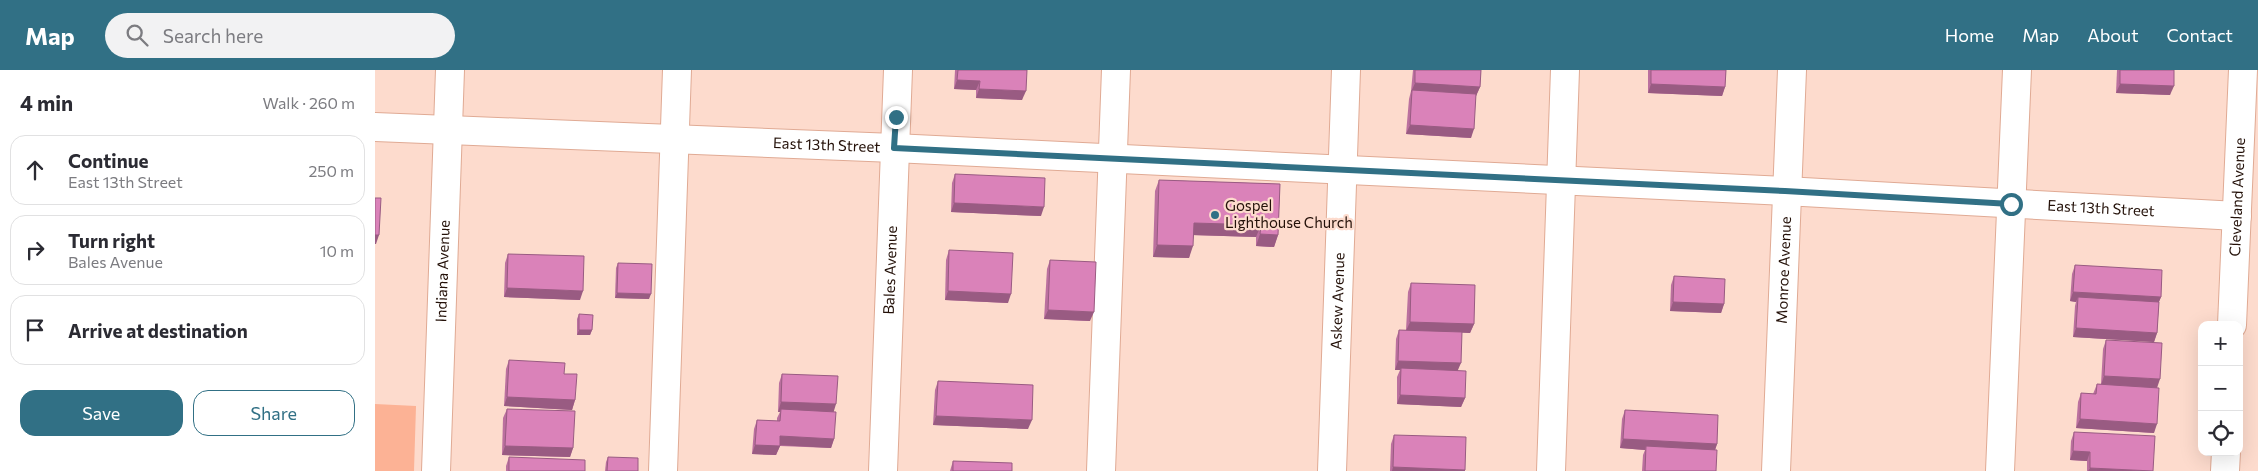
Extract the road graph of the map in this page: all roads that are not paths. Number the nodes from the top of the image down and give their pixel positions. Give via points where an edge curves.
1 (450, 70) edge
2 (677, 70) edge
3 (898, 70) edge
4 (1116, 70) edge
5 (1346, 70) edge
6 (1565, 70) edge
7 (1792, 70) edge
8 (2017, 70) edge
9 (2243, 70) edge
10 (375, 127) edge
11 (447, 130) junction
12 (675, 140) junction
13 (894, 148) junction
14 (1113, 159) junction
15 (1341, 170) junction
16 (1561, 181) junction
17 (1785, 191) junction
18 (2011, 204) junction
19 (2237, 216) junction
20 (2232, 321) edge
21 (2226, 456) edge
22 (436, 471) edge
23 (663, 471) edge
24 (883, 471) edge
25 (1101, 471) edge
26 (1332, 471) edge
27 (1551, 471) edge
28 (1776, 471) edge
29 (2000, 471) edge
30 (2225, 471) edge

1 - 11 street, Indiana Avenue
2 - 12 street
3 - 13 street, Bales Avenue
4 - 14 street
5 - 15 street, Askew Avenue
6 - 16 street
7 - 17 street, Monroe Avenue
8 - 18 street
9 - 19 street, Cleveland Avenue
10 - 11 street, East 13th Street
11 - 12 street, East 13th Street
11 - 22 street, Indiana Avenue
12 - 13 street, East 13th Street
12 - 23 street
13 - 14 street, East 13th Street
13 - 24 street, Bales Avenue
14 - 15 street, East 13th Street
14 - 25 street
15 - 16 street, East 13th Street
15 - 26 street, Askew Avenue
16 - 17 street, East 13th Street
16 - 27 street
17 - 18 street, East 13th Street
17 - 28 street, Monroe Avenue
18 - 19 street, East 13th Street
18 - 29 street
19 - 20 street, Cleveland Avenue
21 - 30 street

